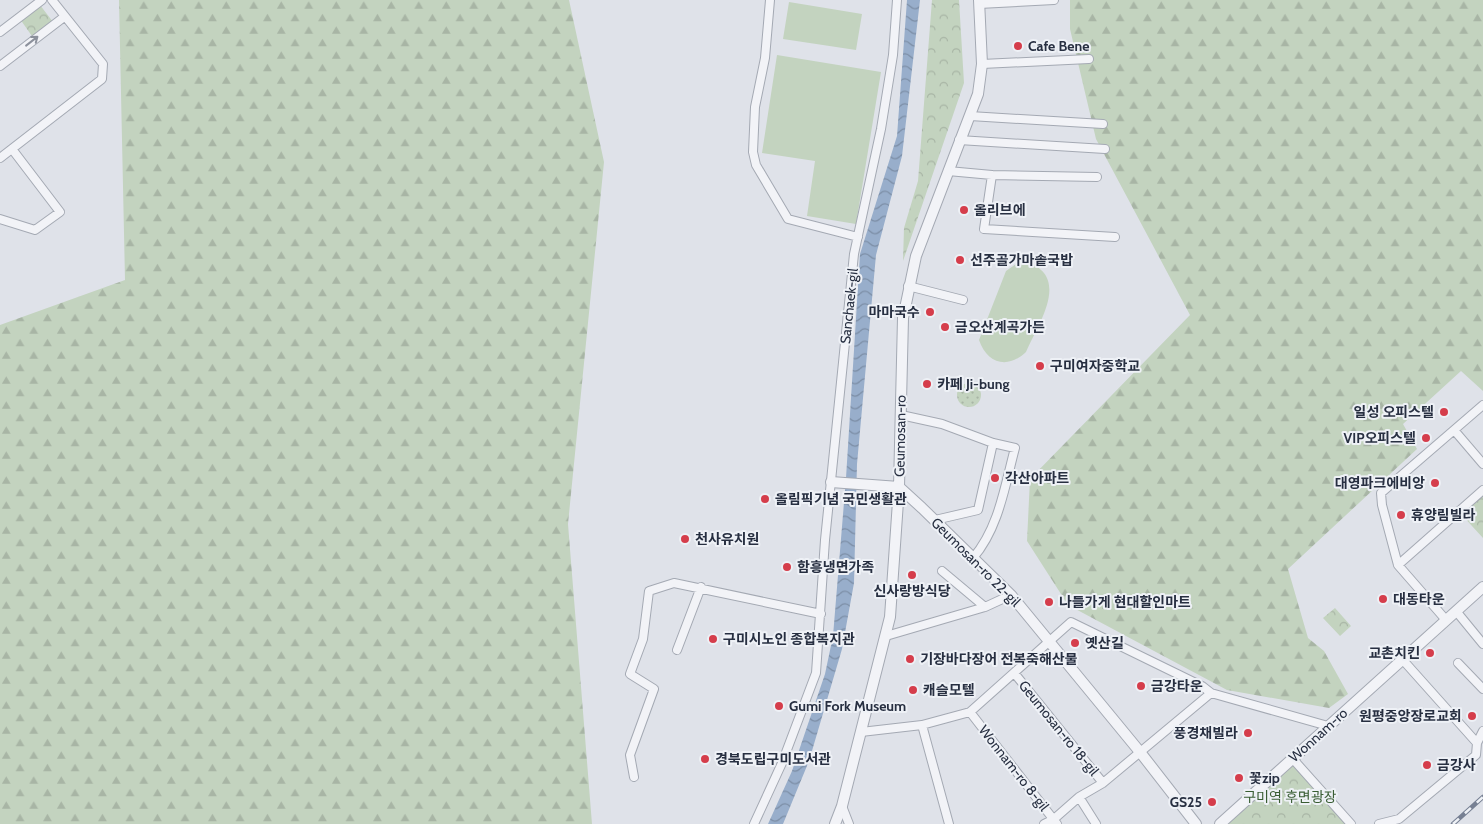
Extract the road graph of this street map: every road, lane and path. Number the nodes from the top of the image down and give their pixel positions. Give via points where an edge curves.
1 (42, 0) edge
2 (52, 0) edge
3 (770, 0) edge
4 (897, 0) edge
5 (1054, 0) edge
6 (979, 2) edge
7 (64, 16) junction
8 (0, 32) edge
9 (1090, 60) dead end
10 (982, 64) junction
11 (0, 66) edge
12 (970, 116) junction
13 (1103, 124) dead end
14 (960, 140) junction
15 (12, 149) junction
16 (1104, 149) dead end
17 (0, 158) edge
18 (948, 171) junction
19 (992, 175) junction
20 (1097, 177) dead end
21 (0, 219) edge
22 (858, 237) junction
23 (1115, 237) dead end
24 (908, 286) junction
25 (964, 300) dead end
26 (1483, 405) edge
27 (901, 415) junction
28 (1454, 430) junction
29 (993, 443) junction
30 (1483, 464) edge
31 (831, 482) junction
32 (899, 486) junction
33 (1483, 490) edge
34 (935, 520) junction
35 (973, 558) junction
36 (1398, 565) junction
37 (942, 570) dead end
38 (701, 587) junction
39 (1483, 587) edge
40 (1011, 595) junction
41 (985, 607) junction
42 (1456, 611) junction
43 (821, 614) junction
44 (1446, 620) junction
45 (886, 636) junction
46 (1050, 642) junction
47 (1483, 644) edge
48 (677, 650) dead end
49 (1402, 659) junction
50 (1458, 663) dead end
51 (1015, 674) junction
52 (1483, 689) edge
53 (1211, 693) junction
54 (970, 712) junction
55 (922, 725) junction
56 (1328, 726) junction
57 (1483, 731) edge
58 (861, 732) junction
59 (1477, 743) junction
60 (1140, 752) junction
61 (1292, 758) junction
62 (634, 777) dead end
63 (1103, 783) junction
64 (1079, 797) junction
65 (842, 806) junction
66 (1056, 821) edge
67 (754, 824) edge
68 (835, 824) edge
69 (849, 824) edge
70 (949, 824) edge
71 (1044, 824) edge
72 (1096, 824) edge
73 (1196, 824) edge
74 (1220, 824) edge
75 (1351, 824) edge
76 (1379, 824) edge

1 - 8 street
2 - 7 street
3 - 22 street via 765,58 755,107 753,152 756,165 788,220
4 - 22 street, Sanchaek-gil via 893,55 881,129
5 - 6 street, Geumosan-ro
6 - 10 street, Geumosan-ro
11 -> 7 street
7 - 15 street via 103,64 102,79
9 - 10 street
10 - 12 street, Geumosan-ro via 978,94
12 - 13 street
12 - 14 street, Geumosan-ro
14 - 16 street
14 - 18 street, Geumosan-ro
15 - 17 street
15 - 21 street via 60,212 35,230
18 - 19 street
18 - 24 street, Geumosan-ro
19 - 20 street
19 - 23 street via 984,229
22 - 31 street, Sanchaek-gil
24 - 25 street
24 - 27 street, Geumosan-ro via 902,318
26 - 28 street
27 - 29 street via 942,424
27 - 32 street, Geumosan-ro
28 - 30 street
28 - 36 street via 1381,493
29 - 34 street via 978,510
29 - 35 street via 1015,448 995,521 985,544
31 - 32 street
31 - 43 street, Sanchaek-gil
32 - 34 street, Geumosan-ro 22-gil
32 - 45 street, Geumosan-ro
33 - 36 street
34 - 35 street, Geumosan-ro 22-gil
35 - 40 street, Geumosan-ro 22-gil
36 - 44 street
37 - 41 street
38 - 43 street
38 - 48 street
38 - 62 street via 674,583 649,591 643,639 630,674 654,689 630,754
39 - 42 street, Wonnam-ro
40 - 41 street
40 - 46 street, Geumosan-ro 22-gil
41 - 45 street
42 - 44 street, Wonnam-ro
42 - 47 street
43 - 67 street, Sanchaek-gil via 816,673 782,763
44 - 49 street, Wonnam-ro
45 - 58 street, Geumosan-ro
46 - 51 street, Geumosan-ro 18-gil
46 - 53 street via 1071,622
46 - 60 street, Geumosan-ro 22-gil
49 - 56 street, Wonnam-ro
49 - 59 street
50 - 52 street
51 - 54 street, Geumosan-ro 18-gil
51 - 63 street, Geumosan-ro 18-gil
53 - 56 street
53 - 60 street
54 - 55 street, Geumosan-ro 18-gil
54 - 66 street, Wonnam-ro 8-gil
55 - 58 street, Geumosan-ro 18-gil
55 - 70 street
56 - 61 street, Wonnam-ro
57 - 59 street
58 - 65 street, Geumosan-ro
59 - 76 street via 1476,755 1421,801 1399,819
60 - 63 street
60 - 73 street, Geumosan-ro 22-gil
61 - 74 street, Wonnam-ro
61 - 75 street
63 - 64 street
64 - 66 street
64 - 72 street
65 - 68 street, Geumosan-ro
65 - 69 street
66 - 71 street

